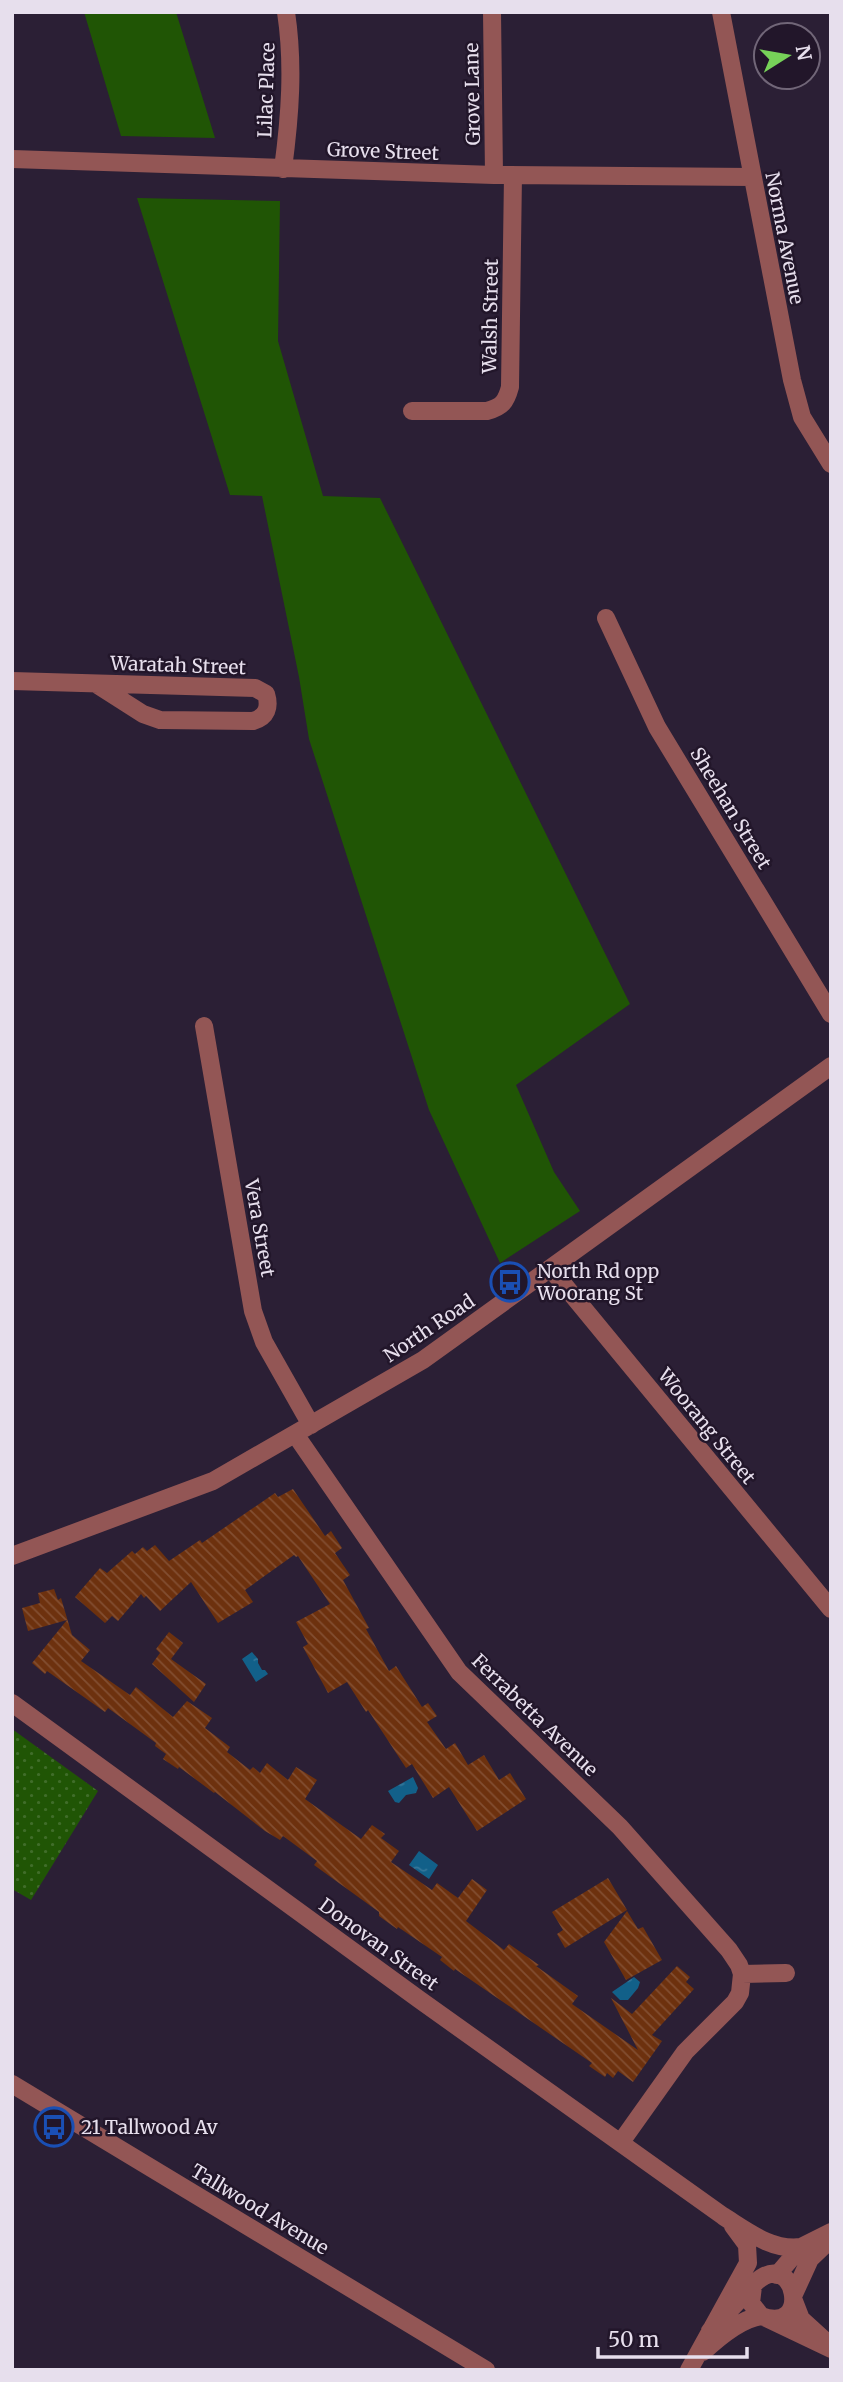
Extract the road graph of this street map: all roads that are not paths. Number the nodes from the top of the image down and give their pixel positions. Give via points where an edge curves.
1 (286, 12) edge
2 (492, 12) edge
3 (721, 12) edge
4 (12, 159) edge
5 (283, 169) junction
6 (494, 175) junction
7 (513, 175) junction
8 (752, 177) junction
9 (412, 411) dead end
10 (831, 464) edge
11 (606, 618) dead end
12 (12, 681) edge
13 (96, 684) junction
14 (831, 1014) edge
15 (204, 1026) dead end
16 (831, 1066) edge
17 (551, 1269) junction
18 (312, 1424) junction
19 (295, 1434) junction
20 (12, 1556) edge
21 (831, 1609) edge
22 (12, 1703) edge
23 (786, 1973) dead end
24 (742, 1974) junction
25 (12, 2084) edge
26 (621, 2142) junction
27 (723, 2216) junction
28 (743, 2228) junction
29 (831, 2232) edge
30 (831, 2239) edge
31 (802, 2247) junction
32 (776, 2275) junction
33 (752, 2286) junction
34 (794, 2297) junction
35 (764, 2317) junction
36 (710, 2331) junction
37 (831, 2347) edge
38 (692, 2364) edge
39 (485, 2370) edge

1 - 5 street, Lilac Place via 291,84
2 - 6 street, Grove Lane
3 - 8 street, Norma Avenue
4 - 5 street, Grove Street
5 - 6 street, Grove Street
6 - 7 street, Grove Street
7 - 8 street, Grove Street
7 - 9 street, Walsh Street via 510,387 506,402 487,411
8 - 10 street, Norma Avenue via 792,380 802,416
11 - 14 street, Sheehan Street via 657,727
12 - 13 street, Waratah Street
13 - 13 street, Waratah Street via 160,720 253,721 261,719 268,703 266,694 255,688
15 - 18 street, Vera Street via 253,1311 264,1342
16 - 17 street, North Road
17 - 18 street, North Road via 423,1360
17 - 21 street, Woorang Street
18 - 19 street, North Road
19 - 20 street, North Road via 213,1481
19 - 24 street, Ferrabetta Avenue via 459,1672 620,1827 729,1950
22 - 26 street, Donovan Street
23 - 24 street
24 - 26 street via 735,2002 685,2052
25 - 39 street, Tallwood Avenue
26 - 27 street, Donovan Street
27 - 28 street, Donovan Street
27 - 36 street, Donovan Street via 745,2240 748,2263
28 - 31 street, Donovan Street via 775,2245
28 - 32 street, Donovan Street via 767,2255
29 - 31 street
30 - 34 street via 810,2259
31 - 32 street
32 - 33 street via 760,2278
32 - 34 street via 790,2283
33 - 35 street via 751,2303
33 - 36 street
34 - 35 street via 784,2316
34 - 37 street via 802,2319
35 - 37 street
35 - 38 street via 739,2325
36 - 38 street

